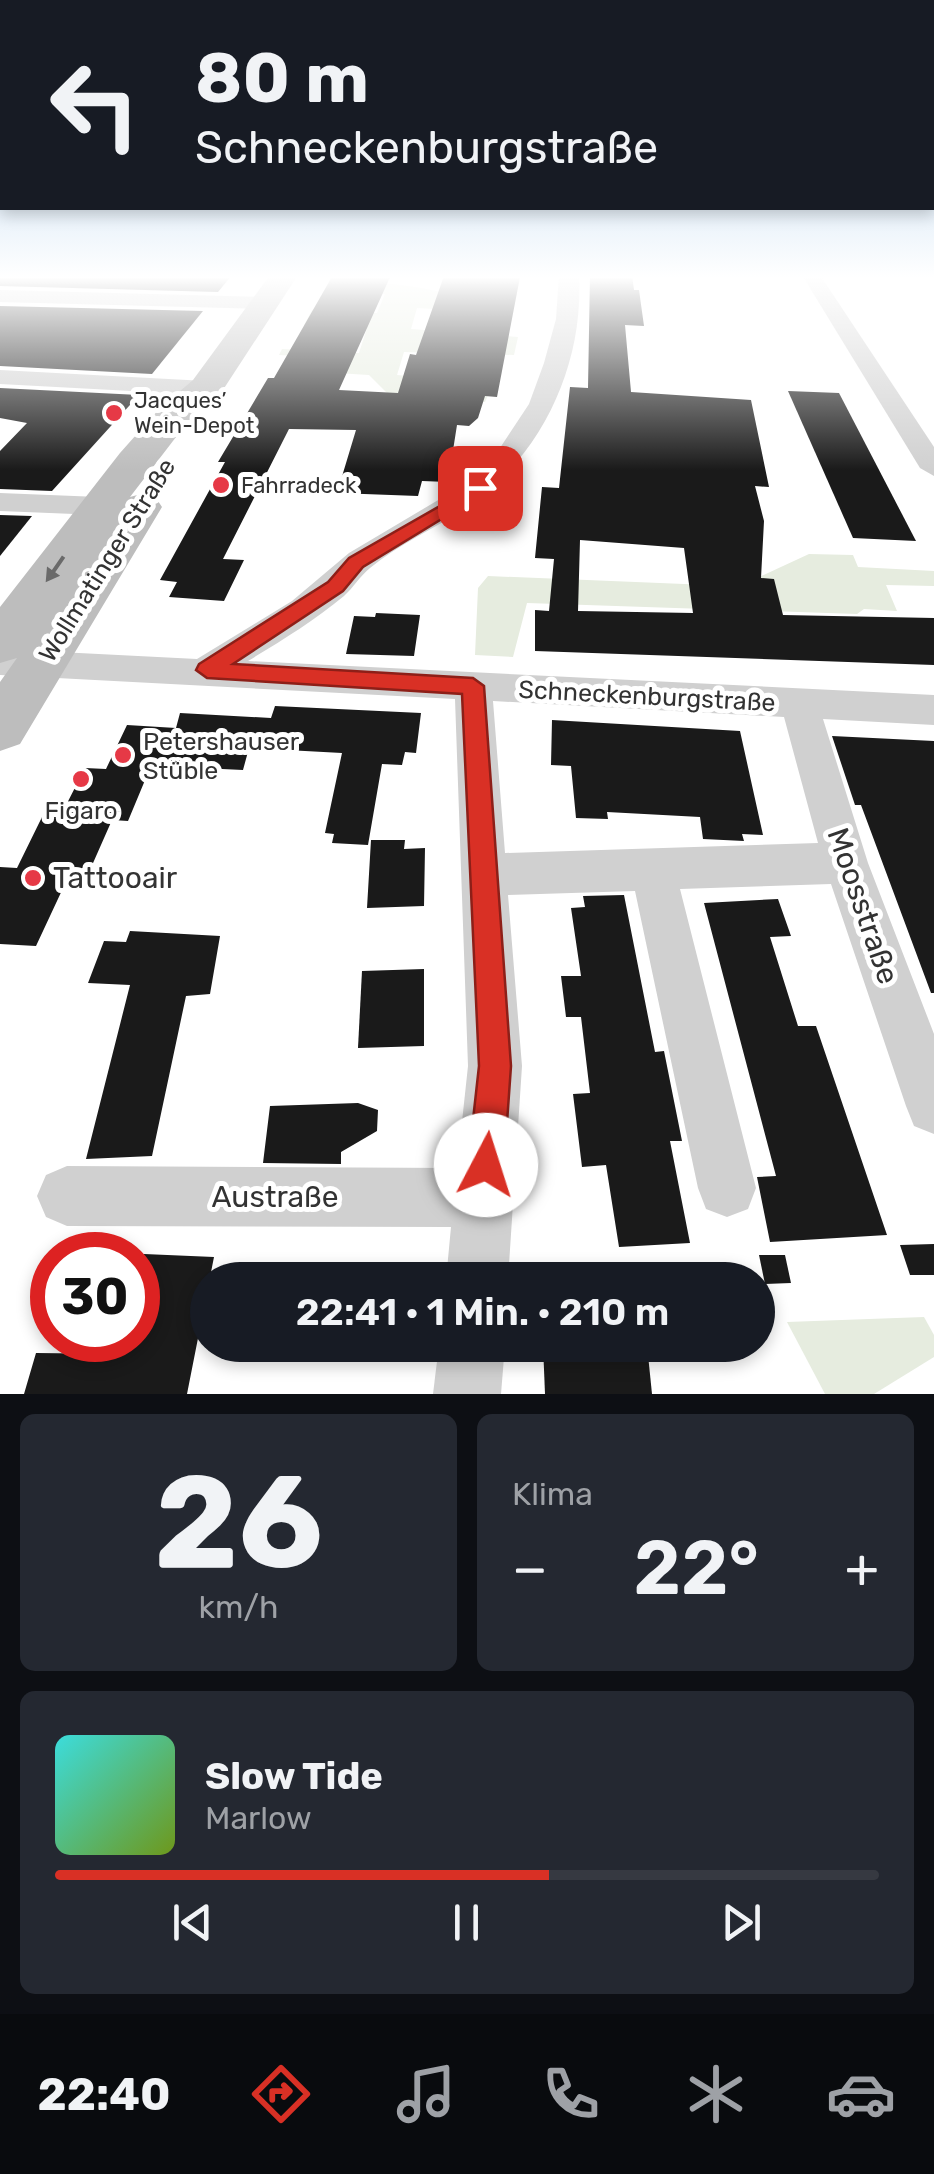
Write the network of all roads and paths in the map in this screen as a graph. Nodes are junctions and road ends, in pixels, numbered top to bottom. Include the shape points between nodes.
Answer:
1 (239, 340) edge
2 (562, 340) edge
3 (853, 340) edge
4 (0, 377) edge
5 (206, 388) junction
6 (934, 468) edge
7 (0, 502) edge
8 (99, 506) junction
9 (14, 657) edge
10 (207, 670) junction
11 (473, 686) junction
12 (799, 704) junction
13 (934, 710) edge
14 (0, 728) edge
15 (846, 864) junction
16 (653, 870) junction
17 (484, 875) junction
18 (934, 1106) edge
19 (727, 1188) dead end
20 (67, 1196) dead end
21 (483, 1198) junction
22 (478, 1262) edge
23 (470, 1362) edge
24 (467, 1394) edge

1 - 5 main road, Wollmatinger Straße
2 - 10 street via 531,432 506,464 480,488 356,562 336,586
3 - 6 street
4 - 5 street
5 - 8 main road, Wollmatinger Straße via 173,416
5 - 9 main road, Wollmatinger Straße via 202,408 162,476
7 - 8 street
8 -> 9 main road, Wollmatinger Straße
9 - 10 street, Schneckenburgstraße
9 - 14 main road, Wollmatinger Straße
10 - 11 street, Schneckenburgstraße
11 - 12 street, Schneckenburgstraße
11 - 17 street
12 - 13 street, Schneckenburgstraße
12 - 15 street, Moosstraße
15 - 16 street
15 - 18 street, Moosstraße
16 - 17 street
16 - 19 street
17 - 21 street via 495,1066
20 - 21 street, Austraße
21 - 22 street
23 - 24 street

